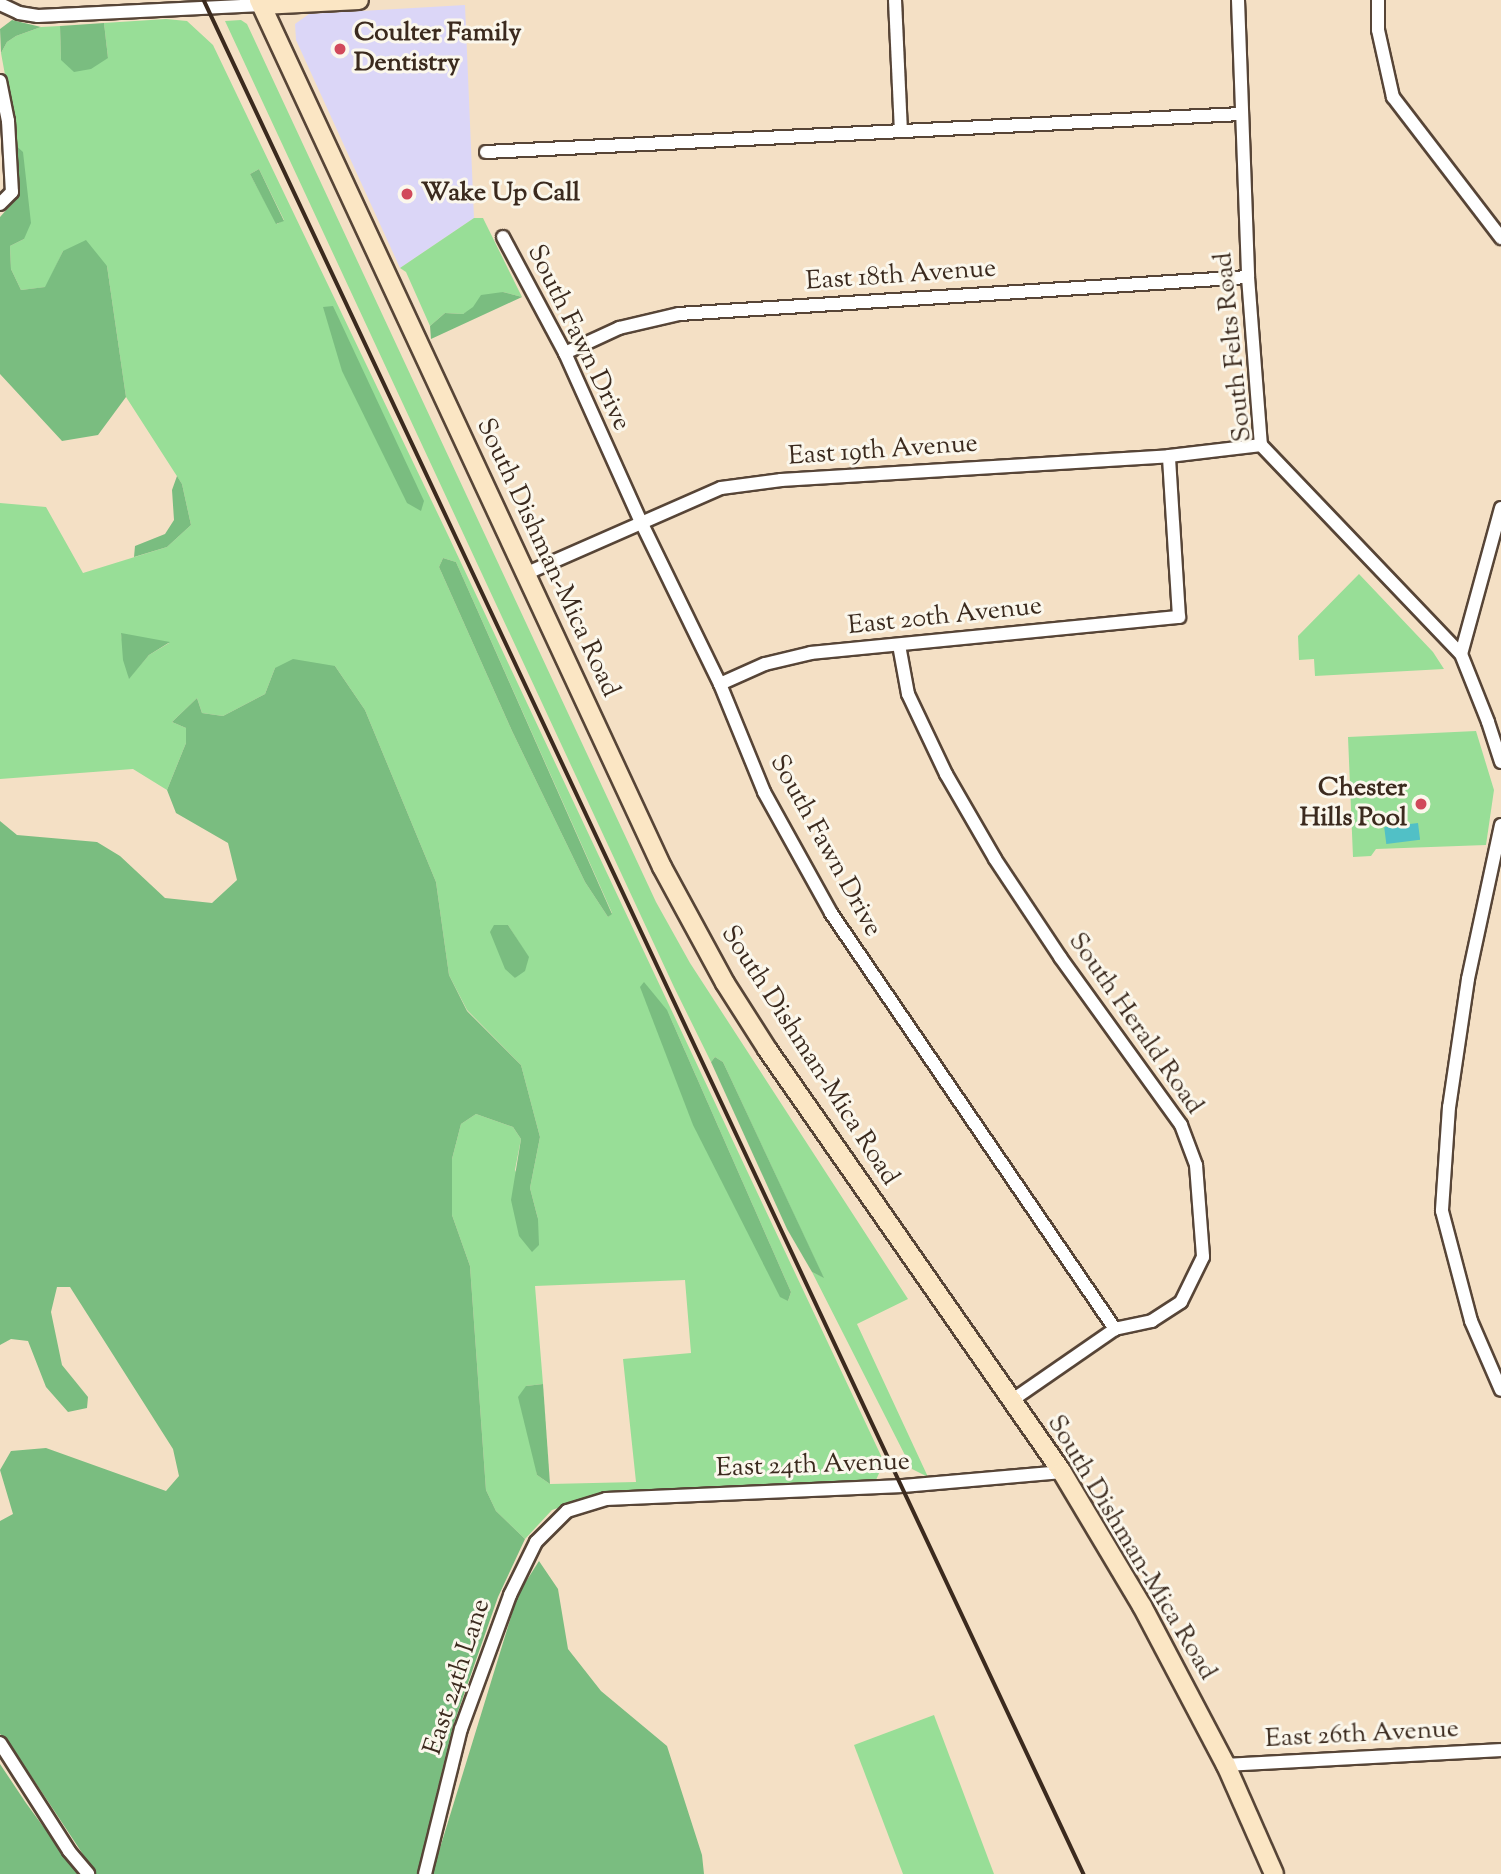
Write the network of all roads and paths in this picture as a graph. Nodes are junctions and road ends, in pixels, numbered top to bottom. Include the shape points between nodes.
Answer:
1 (359, 0) edge
2 (895, 0) edge
3 (1238, 0) edge
4 (1378, 0) edge
5 (261, 3) edge
6 (1, 7) edge
7 (0, 81) edge
8 (1242, 114) junction
9 (901, 131) junction
10 (486, 152) dead end
11 (0, 204) edge
12 (503, 237) dead end
13 (1501, 238) edge
14 (1248, 276) junction
15 (565, 353) junction
16 (1261, 445) junction
17 (1168, 456) junction
18 (1501, 508) edge
19 (641, 523) junction
20 (524, 574) junction
21 (900, 645) junction
22 (1461, 654) junction
23 (720, 684) junction
24 (1501, 762) edge
25 (1501, 825) edge
26 (1115, 1329) junction
27 (1501, 1390) edge
28 (1011, 1401) junction
29 (1062, 1472) junction
30 (567, 1511) joint
31 (0, 1743) edge
32 (1501, 1750) edge
33 (1226, 1765) junction
34 (88, 1874) edge
35 (425, 1874) edge
36 (1274, 1874) edge

1 - 5 main road
2 - 9 street
3 - 8 street, South Felts Road
4 - 13 street via 1378,30 1393,97
5 - 6 street via 38,16
5 - 20 main road, South Dishman-Mica Road
7 - 11 street via 8,121 12,192
8 - 9 street
8 - 14 street, South Felts Road
9 - 10 street
12 - 15 street, South Fawn Drive
14 - 15 street, East 18th Avenue via 679,313 619,328
14 - 16 street, South Felts Road
15 - 19 street, South Fawn Drive
16 - 17 street, East 19th Avenue
16 - 22 street, South Felts Road
17 - 19 street, East 19th Avenue via 781,480 721,488
17 - 21 street, East 20th Avenue via 1179,617
18 - 22 street
19 - 20 street, East 19th Avenue
19 - 23 street, South Fawn Drive
20 - 28 main road, South Dishman-Mica Road via 662,867 725,983
21 - 23 street, East 20th Avenue via 811,653 765,664
21 - 26 street, South Herald Road via 908,694 946,774 1060,957 1181,1125 1196,1165 1203,1257 1187,1290 1181,1302 1152,1321
22 - 24 street
23 - 26 street, South Fawn Drive via 764,792 831,913
25 - 27 street via 1468,979 1449,1107 1443,1210 1471,1321
26 - 28 street, South Herald Road
28 - 29 main road, South Dishman-Mica Road
29 - 30 street, East 24th Avenue via 903,1486 606,1499
29 - 33 main road, South Dishman-Mica Road via 1142,1606
30 - 35 street, East 24th Lane via 536,1542 510,1595 461,1729
31 - 34 street
32 - 33 street, East 26th Avenue
33 - 36 main road, South Dishman-Mica Road

